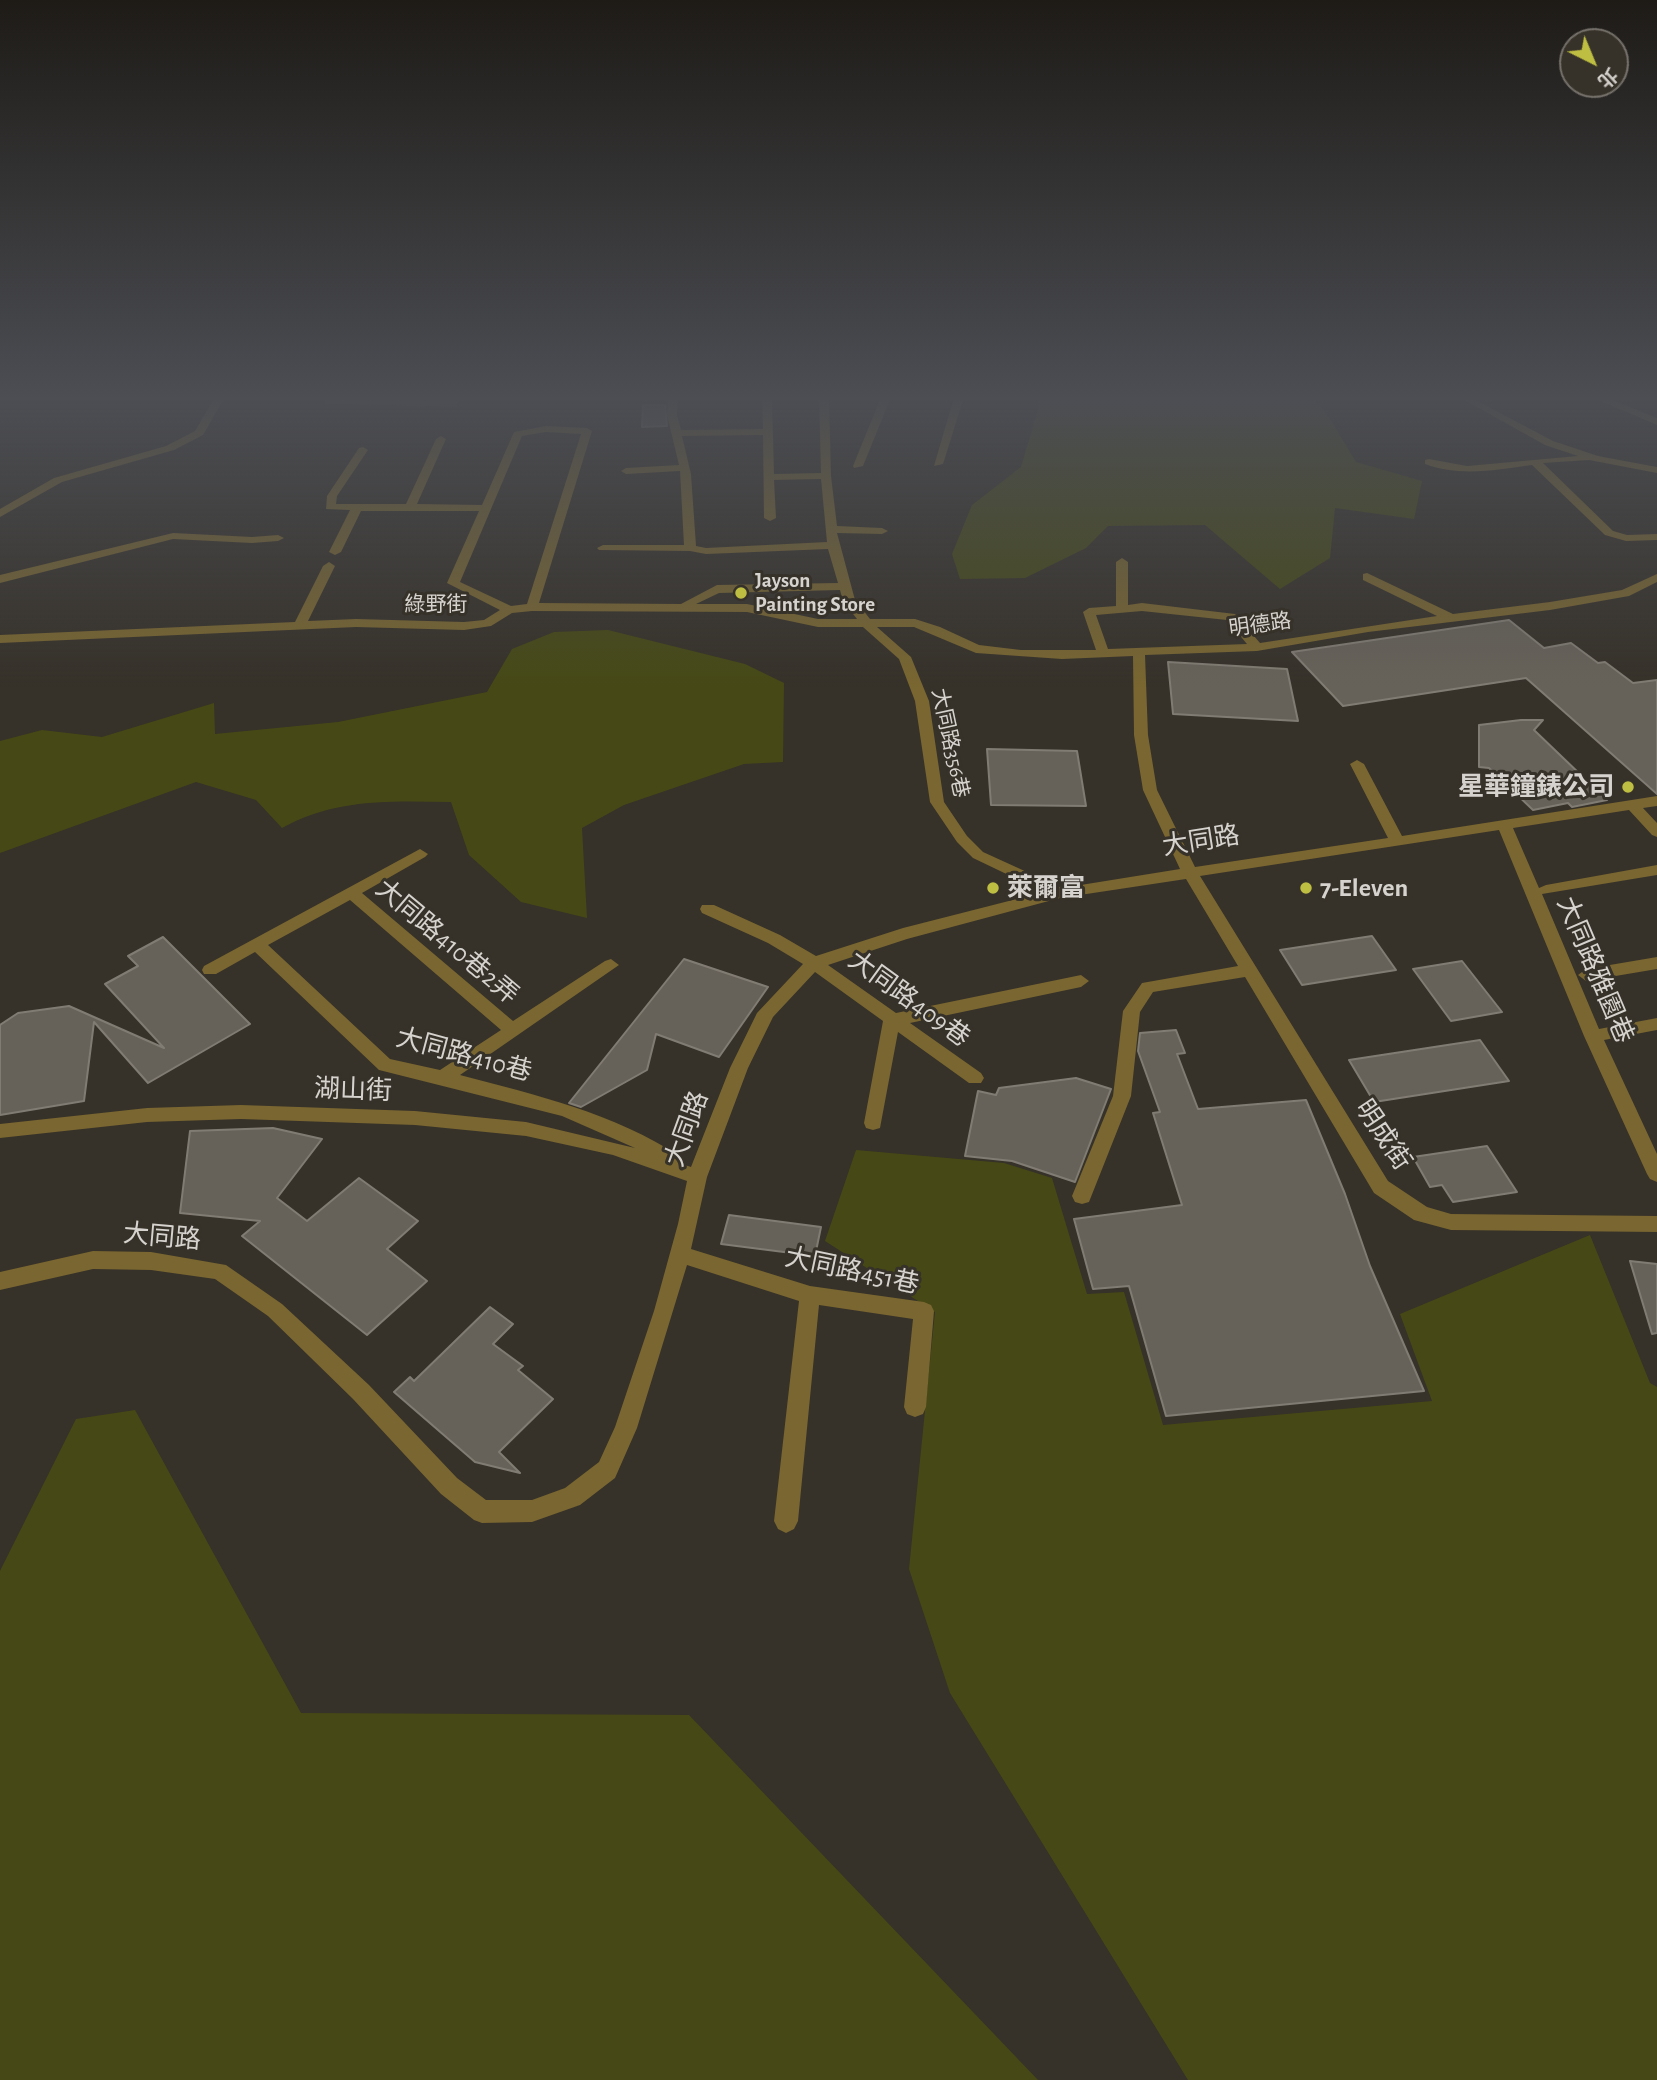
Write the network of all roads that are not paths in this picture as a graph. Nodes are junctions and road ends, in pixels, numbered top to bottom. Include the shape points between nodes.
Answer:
1 (34, 494) edge
2 (333, 494) edge
3 (416, 494) edge
4 (492, 494) edge
5 (567, 494) edge
6 (687, 494) edge
7 (769, 494) edge
8 (828, 494) edge
9 (1569, 494) edge
10 (356, 507) junction
11 (410, 507) junction
12 (486, 508) junction
13 (0, 514) edge
14 (770, 518) dead end
15 (831, 529) junction
16 (882, 531) dead end
17 (1657, 537) edge
18 (278, 538) dead end
19 (833, 545) junction
20 (603, 548) dead end
21 (690, 548) junction
22 (335, 552) dead end
23 (1122, 562) dead end
24 (329, 566) dead end
25 (1367, 577) dead end
26 (1657, 578) edge
27 (0, 579) edge
28 (845, 586) junction
29 (684, 606) junction
30 (532, 607) junction
31 (1122, 609) junction
32 (509, 610) junction
33 (1449, 617) junction
34 (300, 625) junction
35 (868, 625) junction
36 (0, 639) edge
37 (1257, 647) junction
38 (1103, 652) junction
39 (1139, 652) junction
40 (1357, 764) dead end
41 (1657, 801) edge
42 (1632, 804) junction
43 (1504, 822) junction
44 (1657, 832) edge
45 (1396, 839) junction
46 (420, 854) dead end
47 (1657, 870) edge
48 (1189, 871) junction
49 (1546, 890) dead end
50 (351, 892) junction
51 (1060, 893) junction
52 (708, 909) dead end
53 (257, 944) junction
54 (814, 963) junction
55 (1657, 963) edge
56 (611, 965) dead end
57 (210, 970) dead end
58 (1249, 970) junction
59 (1586, 975) dead end
60 (1081, 981) dead end
61 (892, 1020) junction
62 (1657, 1024) edge
63 (512, 1030) junction
64 (1592, 1036) junction
65 (443, 1077) junction
66 (975, 1078) dead end
67 (873, 1123) dead end
68 (0, 1131) edge
69 (1657, 1174) edge
70 (697, 1177) junction
71 (1082, 1196) dead end
72 (1657, 1224) edge
73 (680, 1254) junction
74 (0, 1281) edge
75 (810, 1295) junction
76 (915, 1408) dead end
77 (786, 1521) dead end

1 - 13 street
2 - 10 street via 330,507
3 - 11 street
4 - 12 street
5 - 30 street
6 - 21 street
7 - 14 street
8 - 15 street, 大同路356巷
9 - 17 street via 1609,533 1626,538
10 - 11 street
10 - 22 street
11 - 12 street
12 - 32 street via 453,583
15 - 16 street
15 - 19 street, 大同路356巷
18 - 27 street via 173,536
19 - 21 street
19 - 28 street, 大同路356巷
20 - 21 street
23 - 31 street
24 - 34 street
25 - 33 street
26 - 33 street, 明德路 via 1625,593
28 - 29 street via 717,589
28 - 35 street, 大同路356巷 via 849,601
29 - 30 street, 綠野街
29 - 35 street, 綠野街 via 747,608 818,623
30 - 32 street, 綠野街
31 - 37 street via 1231,617
31 - 38 street via 1089,612
32 - 34 street, 綠野街 via 487,623 464,625
33 - 37 street, 明德路
34 - 36 street, 綠野街
35 - 38 street, 明德路 via 915,623 976,649 1021,654
35 - 51 street, 大同路356巷 via 905,657 922,701 937,802 962,839 978,855
37 - 39 street, 明德路
38 - 39 street, 明德路
39 - 48 street, 明成街 via 1140,735 1150,790
40 - 45 street
41 - 42 street, 大同路
42 - 43 street, 大同路
42 - 44 street
43 - 45 street, 大同路
43 - 64 street, 大同路雅園巷
45 - 48 street, 大同路
46 - 50 street
47 - 49 street
48 - 51 street, 大同路
48 - 58 street, 明成街
50 - 53 street
50 - 63 street, 大同路410巷2弄
51 - 54 street, 大同路 via 903,934
52 - 54 street, 大同路409巷
53 - 57 street
53 - 65 street, 大同路410巷 via 385,1065
54 - 61 street, 大同路409巷
54 - 70 street, 大同路 via 766,1013 739,1068
55 - 59 street
56 - 63 street
58 - 71 street via 1148,987 1132,1011 1122,1096
58 - 72 street, 明成街 via 1381,1186 1421,1214 1451,1222
60 - 61 street
61 - 66 street, 大同路409巷
61 - 67 street
62 - 64 street
63 - 65 street
64 - 69 street, 大同路雅園巷
65 - 70 street, 大同路410巷 via 566,1110 650,1146
68 - 70 street, 湖山街 via 147,1115 228,1112 415,1118 526,1129 614,1148
70 - 73 street, 大同路
73 - 74 street, 大同路 via 626,1428 607,1471 572,1497 532,1511 482,1512 449,1486 361,1392 275,1310 219,1271 151,1261 93,1260
73 - 75 street, 大同路451巷
75 - 76 street, 大同路451巷 via 924,1311
75 - 77 street

